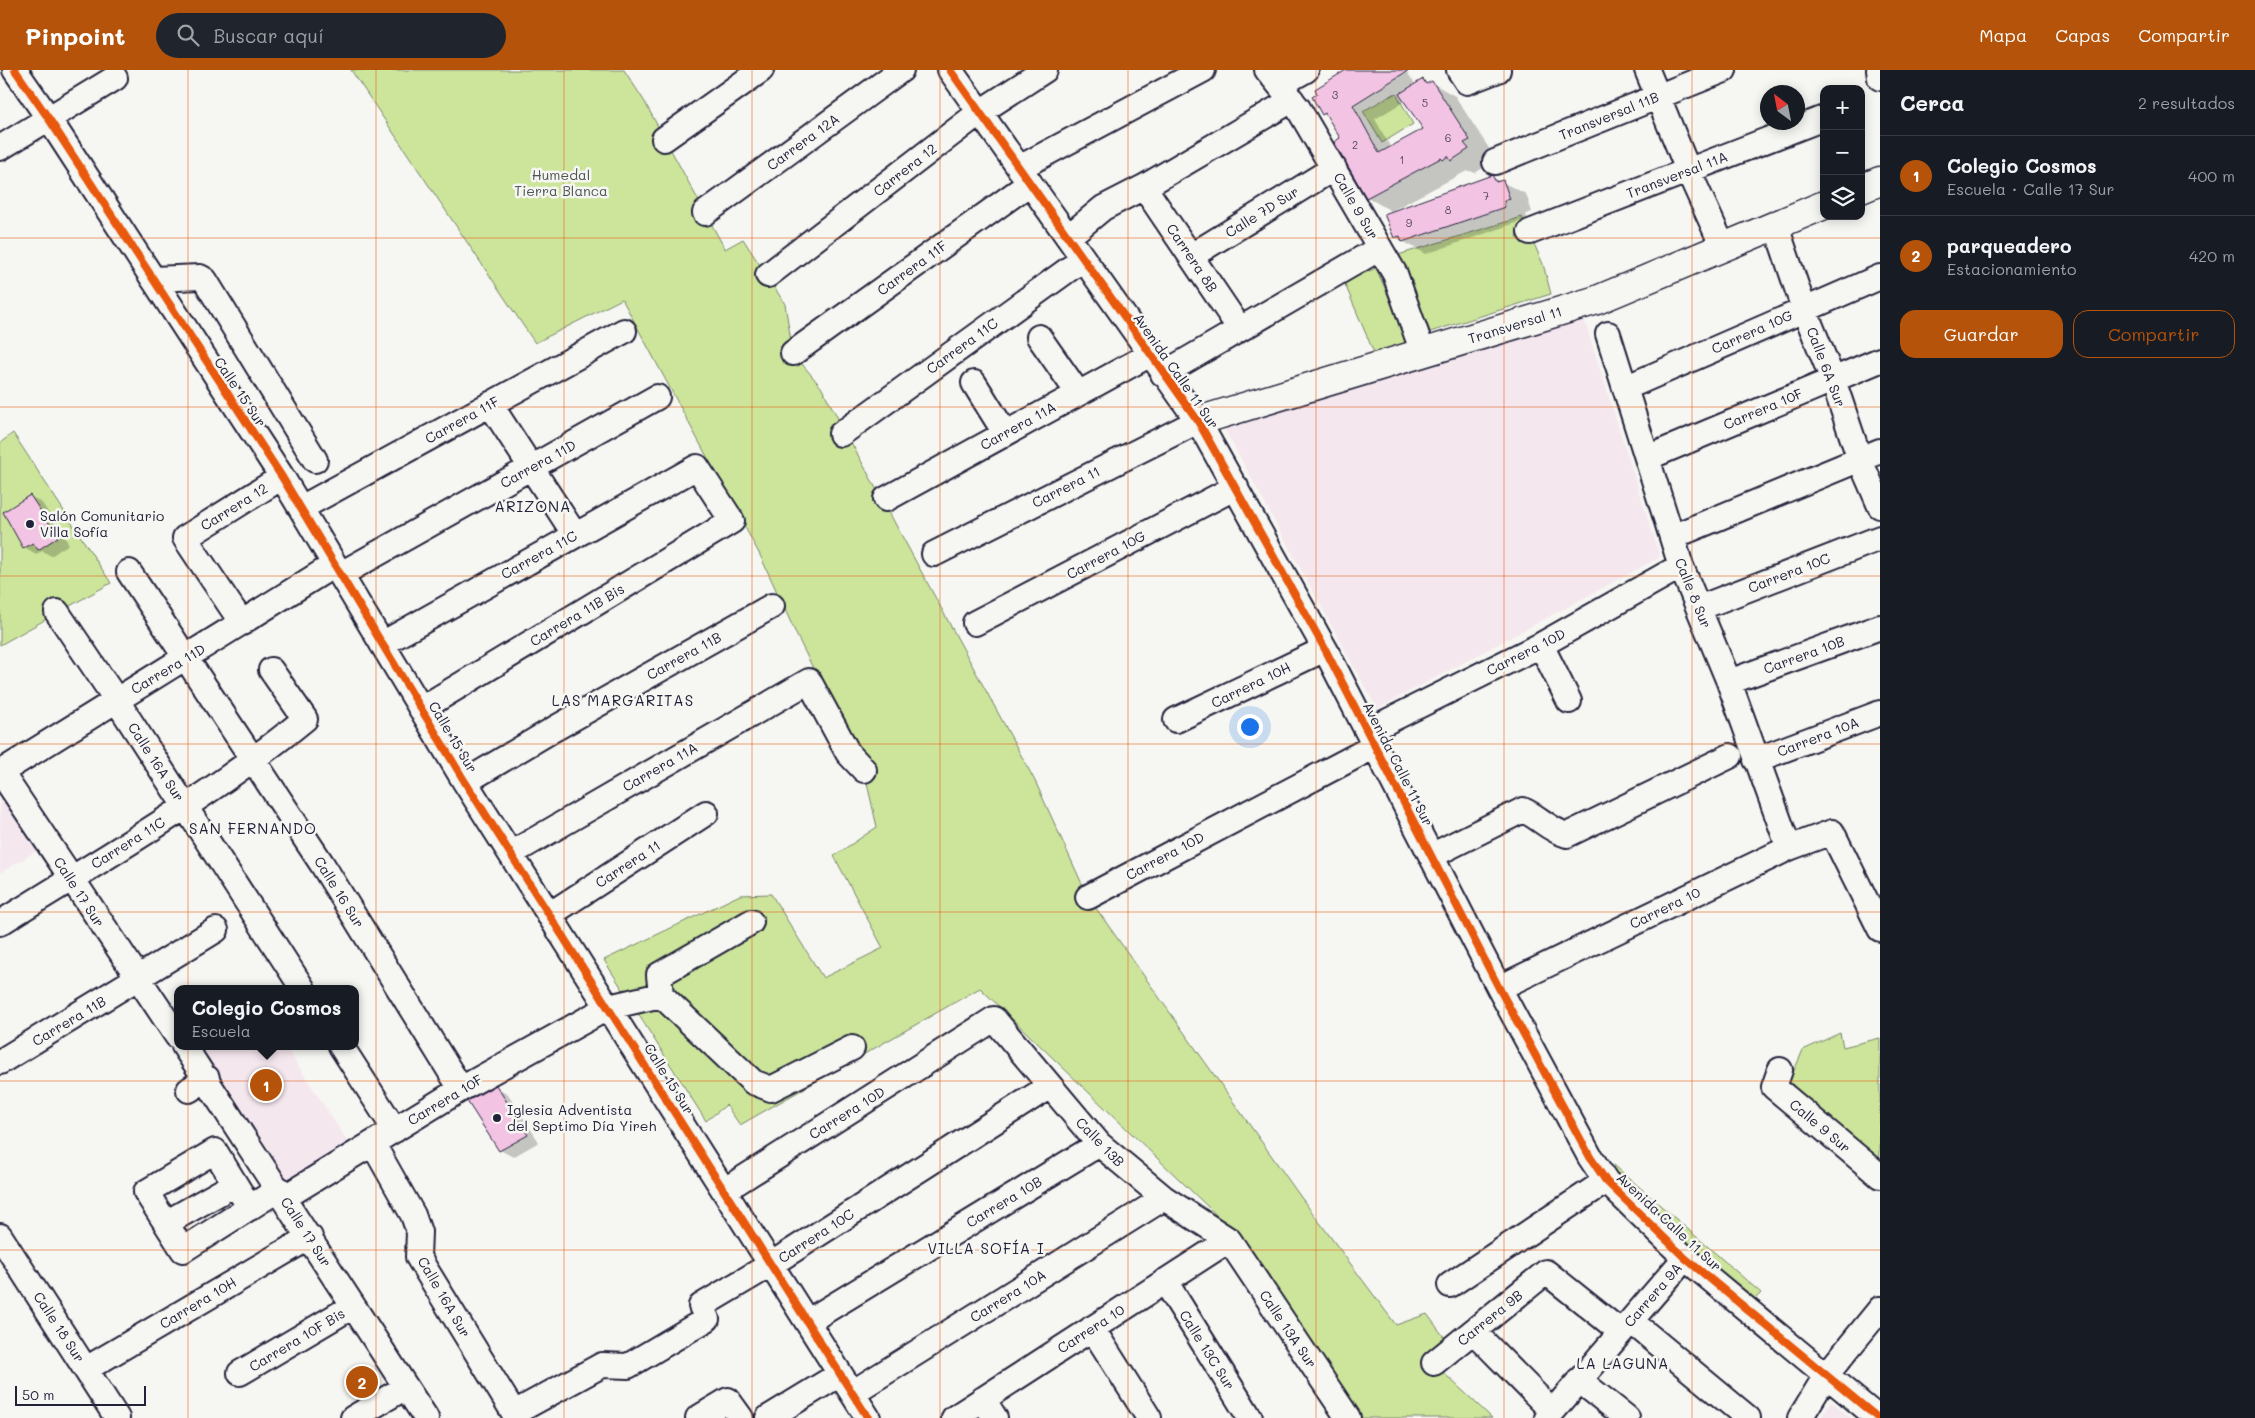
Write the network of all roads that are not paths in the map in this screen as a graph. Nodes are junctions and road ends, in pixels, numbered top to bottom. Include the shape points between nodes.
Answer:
1 (15, 70) edge
2 (762, 70) edge
3 (901, 70) edge
4 (950, 70) edge
5 (1045, 70) edge
6 (1203, 70) edge
7 (1306, 70) edge
8 (1498, 70) edge
9 (1648, 70) edge
10 (1724, 70) edge
11 (1879, 70) edge
12 (1463, 76) edge
13 (115, 78) dead end
14 (1880, 78) edge
15 (1280, 85) edge
16 (1657, 97) junction
17 (980, 112) junction
18 (49, 119) junction
19 (1820, 120) edge
20 (664, 139) dead end
21 (0, 148) edge
22 (1494, 162) dead end
23 (1334, 168) junction
24 (1688, 170) junction
25 (1025, 175) junction
26 (1880, 181) edge
27 (1144, 187) junction
28 (1865, 187) edge
29 (1820, 207) edge
30 (705, 213) dead end
31 (1776, 226) junction
32 (1530, 232) dead end
33 (1068, 237) junction
34 (1723, 247) junction
35 (1380, 248) junction
36 (1191, 256) junction
37 (1083, 259) junction
38 (768, 275) dead end
39 (1880, 277) edge
40 (153, 279) junction
41 (1804, 309) junction
42 (1240, 329) junction
43 (624, 331) dead end
44 (1608, 334) dead end
45 (1039, 337) dead end
46 (793, 353) dead end
47 (1423, 353) junction
48 (1149, 355) junction
49 (1880, 360) edge
50 (1163, 374) junction
51 (1832, 380) junction
52 (974, 383) dead end
53 (1625, 388) junction
54 (1078, 393) junction
55 (657, 397) dead end
56 (490, 404) junction
57 (1198, 421) junction
58 (1005, 433) junction
59 (841, 434) dead end
60 (1870, 455) edge
61 (1647, 458) junction
62 (315, 460) dead end
63 (697, 467) joint
64 (531, 468) junction
65 (282, 477) junction
66 (1236, 487) junction
67 (886, 499) dead end
68 (1880, 506) edge
69 (300, 508) junction
70 (575, 536) junction
71 (1672, 537) junction
72 (1880, 538) edge
73 (934, 554) dead end
74 (1682, 566) junction
75 (338, 570) junction
76 (130, 572) dead end
77 (772, 606) dead end
78 (1699, 608) junction
79 (57, 612) dead end
80 (242, 623) junction
81 (975, 623) dead end
82 (1880, 627) edge
83 (382, 644) junction
84 (1541, 645) junction
85 (1325, 648) junction
86 (187, 658) junction
87 (271, 670) dead end
88 (1729, 682) junction
89 (117, 700) junction
90 (1569, 701) dead end
91 (421, 709) junction
92 (1880, 713) edge
93 (1176, 720) dead end
94 (1371, 739) junction
95 (1730, 756) dead end
96 (255, 760) junction
97 (1756, 760) junction
98 (864, 770) dead end
99 (1, 772) edge
100 (465, 782) junction
101 (185, 807) junction
102 (706, 813) dead end
103 (1789, 848) junction
104 (512, 853) junction
105 (1431, 856) junction
106 (71, 879) junction
107 (1088, 897) dead end
108 (1875, 903) edge
109 (549, 915) junction
110 (751, 922) dead end
111 (0, 923) edge
112 (1880, 929) edge
113 (216, 930) dead end
114 (137, 979) junction
115 (300, 985) edge
116 (1499, 988) junction
117 (661, 994) junction
118 (609, 1007) junction
119 (994, 1019) joint
120 (174, 1032) edge
121 (852, 1048) dead end
122 (185, 1050) edge
123 (344, 1050) edge
124 (0, 1062) edge
125 (1780, 1070) dead end
126 (1050, 1086) junction
127 (461, 1089) junction
128 (395, 1130) junction
129 (372, 1144) junction
130 (1099, 1144) junction
131 (1880, 1176) edge
132 (1606, 1181) junction
133 (235, 1184) junction
134 (725, 1190) junction
135 (282, 1194) junction
136 (1164, 1198) junction
137 (250, 1208) junction
138 (166, 1224) junction
139 (0, 1236) edge
140 (310, 1236) junction
141 (1229, 1240) junction
142 (1685, 1258) junction
143 (770, 1265) junction
144 (1546, 1272) joint
145 (1165, 1281) junction
146 (1450, 1285) dead end
147 (353, 1306) junction
148 (1880, 1309) edge
149 (807, 1322) junction
150 (1626, 1326) junction
151 (1092, 1328) junction
152 (1474, 1332) junction
153 (1434, 1364) dead end
154 (86, 1369) junction
155 (240, 1374) dead end
156 (1827, 1374) junction
157 (1579, 1380) junction
158 (846, 1384) junction
159 (406, 1387) junction
160 (734, 1409) edge
161 (989, 1409) edge
162 (1549, 1414) edge
163 (516, 1416) edge
164 (117, 1418) edge
165 (353, 1418) edge
166 (426, 1418) edge
167 (698, 1418) edge
168 (768, 1418) edge
169 (868, 1418) edge
170 (954, 1418) edge
171 (1149, 1418) edge
172 (1250, 1418) edge
173 (1348, 1418) edge
174 (1627, 1418) edge
175 (1748, 1418) edge
176 (1800, 1418) edge
177 (1878, 1418) edge

1 - 18 street, Calle 15 Sur
2 - 20 street
3 - 30 street, Carrera 12A
4 - 17 street, Avenida Calle 11 Sur
5 - 17 street, Carrera 12
6 - 25 street, Carrera 11F
7 - 15 street
8 - 12 street
9 - 16 street
10 - 16 street, Transversal 11B
11 - 14 street
13 - 18 street via 83,89
15 - 23 street, Calle 9 Sur
15 - 27 street
16 - 22 street, Transversal 11B
16 - 24 street
17 - 25 street, Avenida Calle 11 Sur
17 - 38 street, Carrera 12
18 - 21 street
18 - 40 street, Calle 15 Sur
19 - 24 street, Transversal 11A
23 - 35 street, Calle 9 Sur via 1368,214
23 - 36 street, Calle 7D Sur
24 - 32 street, Transversal 11A
24 - 34 street
25 - 33 street, Avenida Calle 11 Sur
25 - 46 street, Carrera 11F
26 - 28 main road
27 - 33 street via 1103,208
27 - 36 street, Carrera 8B
29 - 31 main road, Transversal 11
31 - 34 main road, Transversal 11
31 - 41 street, Calle 6A Sur
33 - 37 street, Avenida Calle 11 Sur
34 - 47 main road, Transversal 11 via 1597,300
35 - 42 street
35 - 47 street, Calle 9 Sur via 1395,274
36 - 42 street, Carrera 8B
37 - 48 street, Avenida Calle 11 Sur
37 - 59 street, Carrera 11C
39 - 41 street, Carrera 10G
40 - 62 street via 200,277 205,280
40 - 65 street, Calle 15 Sur
41 - 51 street, Calle 6A Sur
41 - 53 street, Carrera 10G
42 - 50 street
43 - 56 street, Carrera 11F
44 - 53 street, Calle 8 Sur
45 - 54 street
47 - 57 main road, Transversal 11
48 - 50 street, Avenida Calle 11 Sur
48 - 54 street, Carrera 11A
49 - 51 street, Carrera 10F
50 - 57 street, Avenida Calle 11 Sur
51 - 60 street, Calle 6A Sur
51 - 61 street, Carrera 10F
52 - 58 street
53 - 61 street, Calle 8 Sur
54 - 58 street, Carrera 11A
55 - 64 street, Carrera 11D
56 - 64 street
56 - 69 street, Carrera 11F
57 - 66 street, Avenida Calle 11 Sur
57 - 73 street, Carrera 11
58 - 67 street, Carrera 11A
60 - 68 street, Calle 6A Sur
60 - 71 street
61 - 71 street, Calle 8 Sur
63 - 70 street, Carrera 11C
63 - 91 street, Carrera 11B Bis via 732,522
64 - 70 street
64 - 75 street, Carrera 11D
65 - 69 street, Calle 15 Sur
65 - 80 street, Carrera 12 via 186,538
66 - 81 street, Carrera 10G
66 - 85 street, Avenida Calle 11 Sur
69 - 75 street, Calle 15 Sur
70 - 83 street, Carrera 11C
71 - 74 street, Calle 8 Sur
72 - 78 street, Carrera 10C
74 - 78 street, Calle 8 Sur
74 - 84 street, Carrera 10D
75 - 80 street, Carrera 11D
75 - 83 street, Calle 15 Sur
76 - 86 street, Calle 16 Sur
77 - 100 street, Carrera 11B
78 - 88 street, Calle 8 Sur
79 - 89 street, Calle 16A Sur
80 - 86 street, Carrera 11D
82 - 88 street, Carrera 10B
83 - 91 street, Calle 15 Sur
84 - 90 street
84 - 94 street, Carrera 10D
85 - 93 street, Carrera 10H
85 - 94 street, Avenida Calle 11 Sur
86 - 89 street, Carrera 11D
86 - 96 street, Calle 16 Sur via 228,725
87 - 96 street, Carrera 11C via 305,719
88 - 97 street, Calle 8 Sur
89 - 99 street, Carrera 11D
89 - 101 street, Calle 16A Sur
91 - 100 street, Calle 15 Sur
92 - 97 street, Carrera 10A
94 - 105 street, Avenida Calle 11 Sur
94 - 107 street, Carrera 10D
95 - 105 street via 1567,835 1552,831 1535,815 1522,810
96 - 101 street, Carrera 11C
96 - 127 street, Calle 16 Sur
97 - 103 street, Calle 8 Sur
98 - 104 street, Carrera 11A via 848,753 809,681
99 - 106 street, Calle 17 Sur
100 - 104 street, Calle 15 Sur
101 - 106 street, Carrera 11C
101 - 115 street, Calle 16A Sur
102 - 109 street, Carrera 11
103 - 108 street, Carrera 10 via 1832,832
103 - 116 street, Carrera 10
104 - 109 street, Calle 15 Sur
105 - 116 street, Avenida Calle 11 Sur
106 - 111 street, Carrera 11C
106 - 114 street, Calle 17 Sur
108 - 112 street
109 - 118 street, Calle 15 Sur
110 - 117 street via 659,975
113 - 114 street, Carrera 11B
114 - 120 street, Calle 17 Sur
114 - 124 street, Carrera 11B
116 - 132 street, Avenida Calle 11 Sur
117 - 118 street, Carrera 10F
117 - 121 street via 753,1082 771,1089
118 - 127 street, Carrera 10F
118 - 134 street, Calle 15 Sur
119 - 126 street, Calle 13B
119 - 134 street, Carrera 10D
122 - 135 street, Calle 17 Sur via 198,1084
123 - 128 street
125 - 131 street, Calle 9 Sur via 1774,1087
126 - 130 street, Calle 13B
126 - 143 street, Carrera 10C
127 - 128 street, Carrera 10F
128 - 129 street, Carrera 10F
129 - 135 street, Carrera 10F
129 - 163 street, Calle 16A Sur via 413,1215 419,1232 418,1257
130 - 136 street, Calle 13B
130 - 149 street, Carrera 10B
132 - 142 street, Avenida Calle 11 Sur
132 - 146 street
133 - 137 street
133 - 138 street
133 - 138 street via 215,1151 146,1192
134 - 143 street, Calle 15 Sur
135 - 137 street, Carrera 10F
135 - 140 street, Calle 17 Sur
136 - 141 street, Calle 13B
136 - 158 street, Carrera 10A
137 - 138 street, Carrera 10F via 183,1250
139 - 154 street, Calle 18 Sur
140 - 147 street, Calle 17 Sur
140 - 154 street, Carrera 10H
141 - 145 street, Carrera 10
141 - 173 street, Calle 13A Sur
142 - 150 street, Carrera 9A
142 - 156 street, Avenida Calle 11 Sur
143 - 149 street, Calle 15 Sur
143 - 163 street, Carrera 10C via 701,1306 707,1319 628,1366 602,1365
144 - 150 street, Carrera 9A
144 - 152 street, Carrera 9B
145 - 151 street, Carrera 10
145 - 172 street, Calle 13C Sur
147 - 155 street, Carrera 10F Bis
147 - 159 street, Calle 17 Sur
148 - 156 street
149 - 158 street, Calle 15 Sur
150 - 157 street, Carrera 9A
150 - 175 street
151 - 161 street, Carrera 10
151 - 171 street
152 - 153 street, Carrera 9B
152 - 162 street
154 - 164 street, Calle 18 Sur
156 - 176 street
156 - 177 street, Avenida Calle 11 Sur
157 - 162 street, Carrera 9A
157 - 174 street
158 - 168 street, Carrera 10A
158 - 169 street, Calle 15 Sur
159 - 165 street
159 - 166 street, Calle 17 Sur
160 - 167 street
161 - 170 street, Carrera 10

